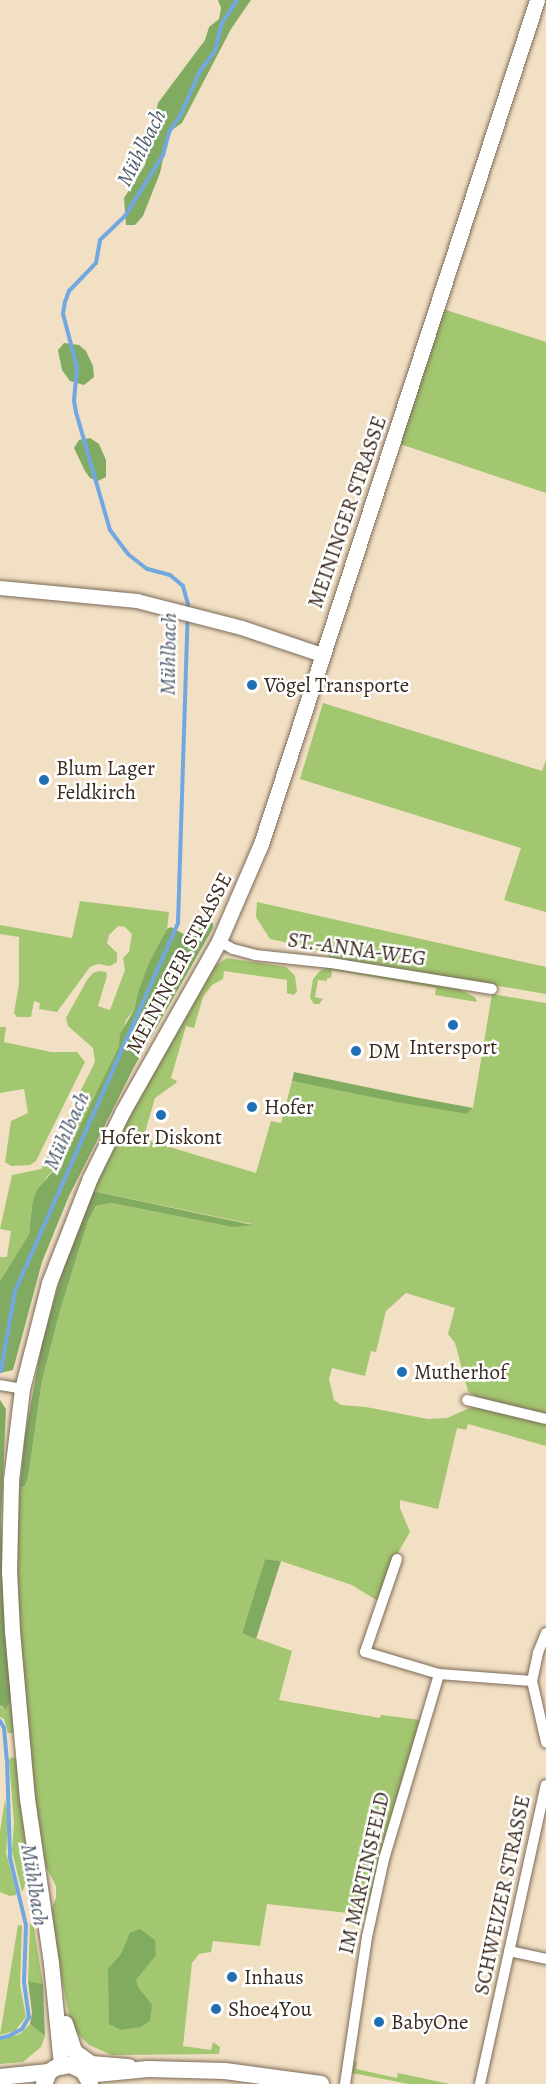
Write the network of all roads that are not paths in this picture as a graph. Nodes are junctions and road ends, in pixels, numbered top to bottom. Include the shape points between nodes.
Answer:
1 (537, 0) edge
2 (0, 588) edge
3 (322, 655) junction
4 (219, 941) junction
5 (492, 989) dead end
6 (0, 1385) edge
7 (22, 1389) junction
8 (468, 1400) dead end
9 (546, 1419) edge
10 (397, 1559) dead end
11 (546, 1634) edge
12 (439, 1674) junction
13 (532, 1681) junction
14 (546, 1742) edge
15 (546, 1785) edge
16 (509, 1951) junction
17 (546, 1959) edge
18 (51, 1963) junction
19 (74, 2050) junction
20 (148, 2069) junction
21 (184, 2070) junction
22 (51, 2073) edge
23 (85, 2076) edge
24 (0, 2077) edge
25 (118, 2084) edge
26 (321, 2084) edge
27 (345, 2084) edge
28 (480, 2084) edge

1 - 3 main road, MEININGER STRASSE
2 - 3 street via 111,597 258,632
3 - 4 main road, MEININGER STRASSE via 261,844
4 - 5 street, ST.-ANNA-WEG via 255,955 327,962
4 - 7 main road, MEININGER STRASSE via 123,1111 90,1178 50,1283
6 - 7 street
7 - 18 main road, MEININGER STRASSE via 11,1480 9,1571 27,1799
8 - 9 street
10 - 12 street via 365,1652
11 - 13 street
12 - 13 street
12 - 27 street, IM MARTINSFELD via 384,1859
13 - 14 street
15 - 16 street, SCHWEIZER STRASSE
16 - 17 street
16 - 28 street, SCHWEIZER STRASSE
18 - 19 main road, MEININGER STRASSE
18 - 22 main road, MEININGER STRASSE
19 - 20 main road via 91,2063
19 - 23 main road, MEININGER STRASSE
20 - 21 main road
20 - 23 main road
21 - 25 main road
21 - 26 main road via 247,2072
22 - 23 main road
22 - 24 main road

